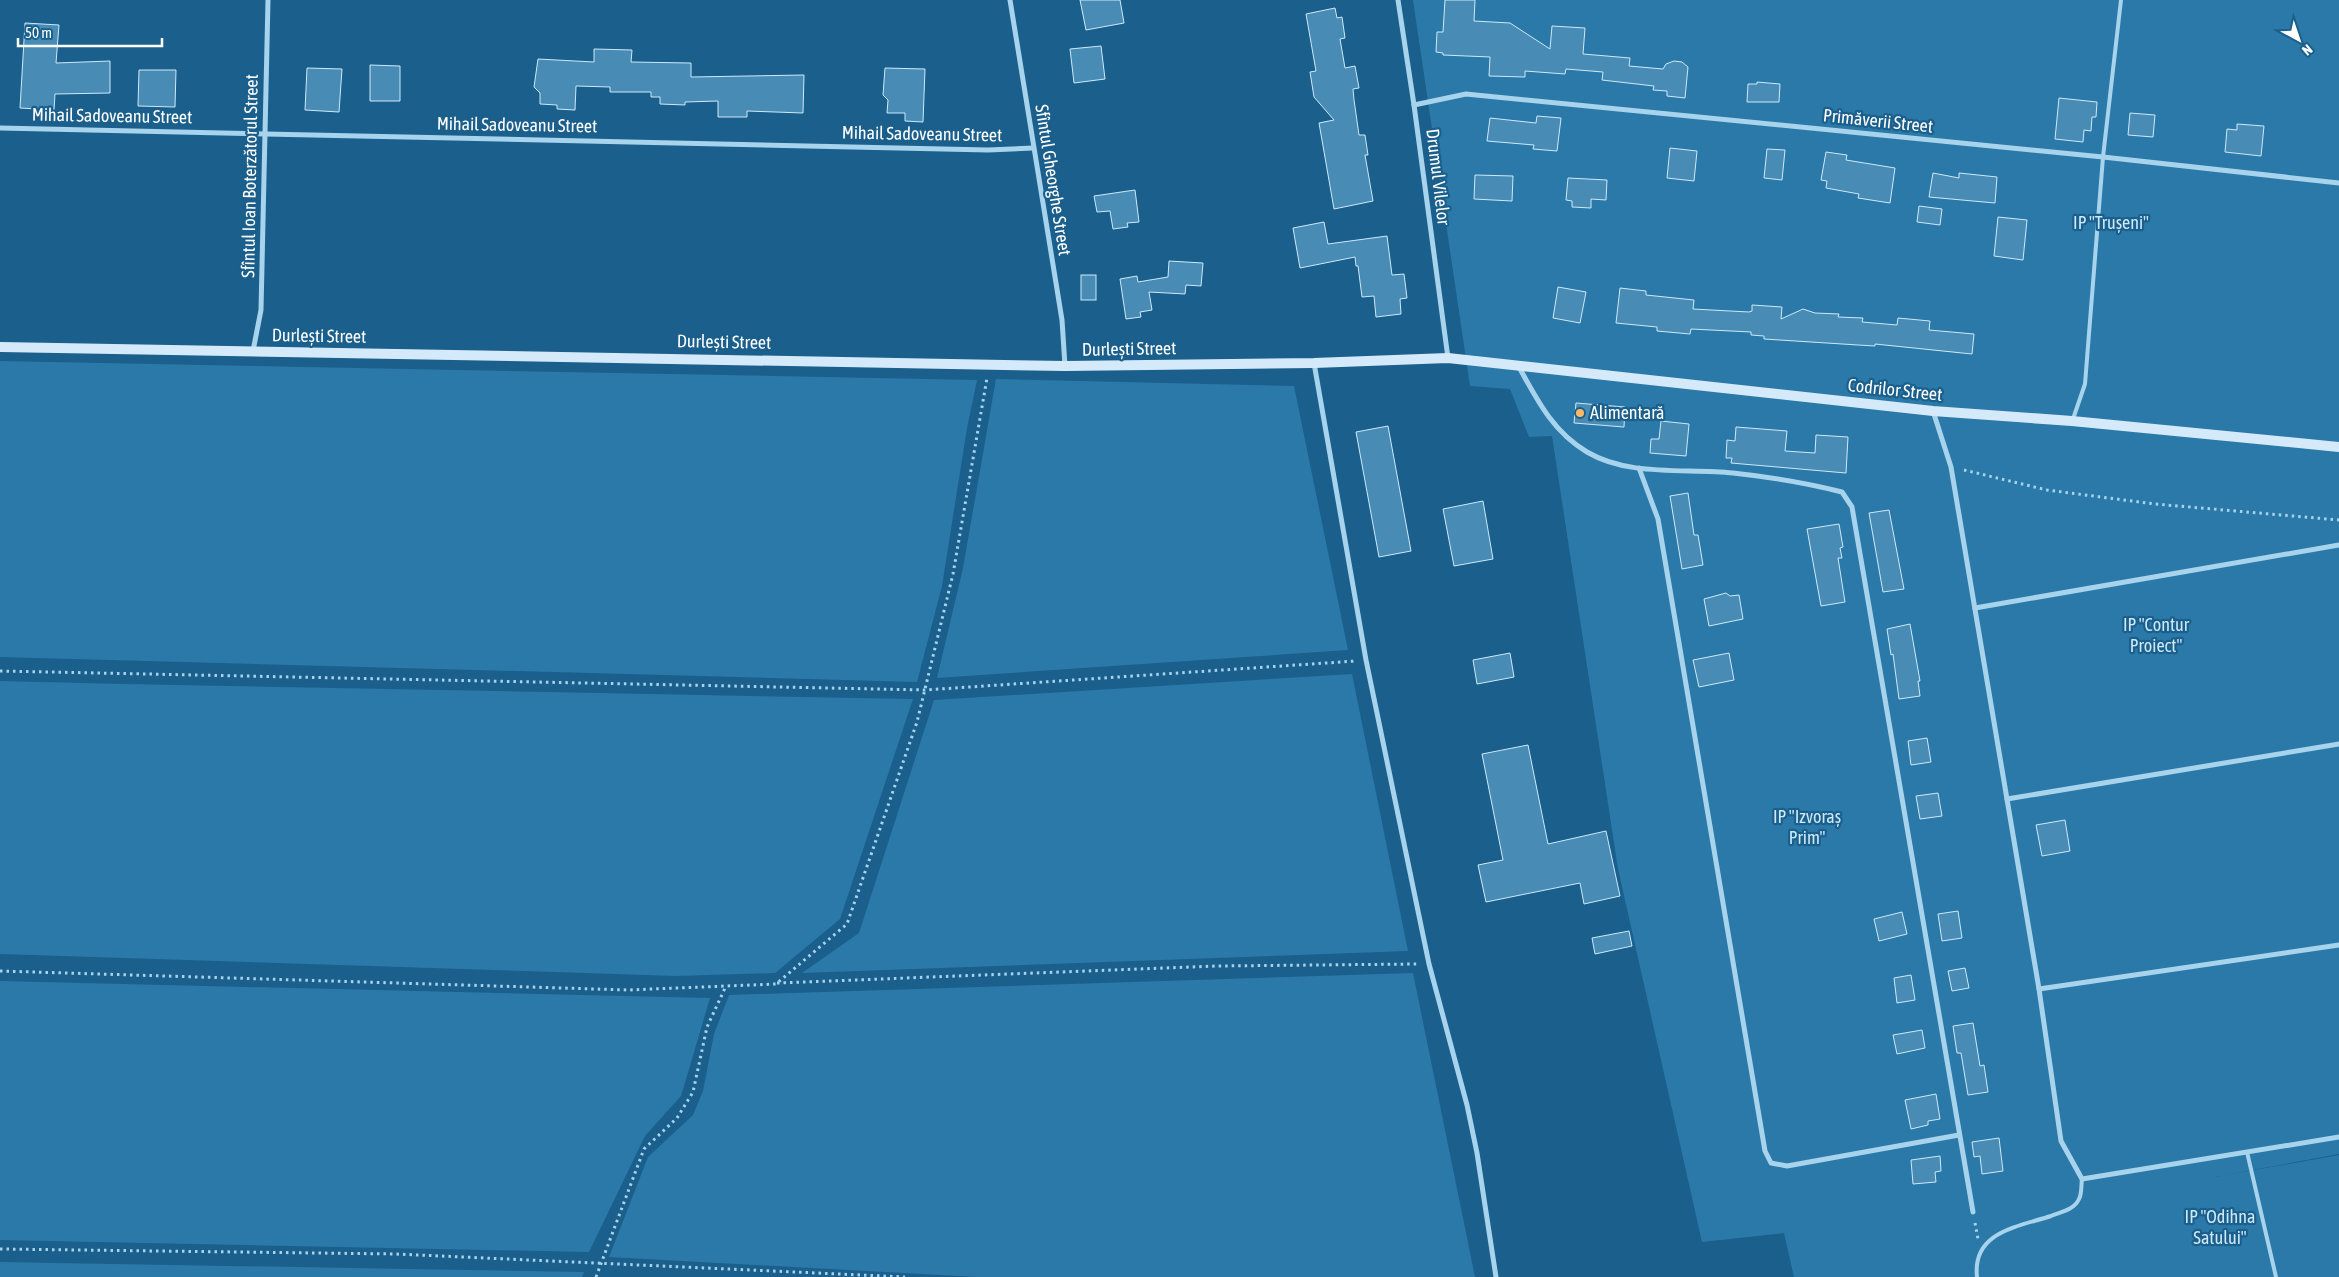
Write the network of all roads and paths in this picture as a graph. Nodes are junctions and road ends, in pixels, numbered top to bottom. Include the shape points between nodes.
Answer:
1 (268, 0) edge
2 (1010, 0) edge
3 (1398, 0) edge
4 (2121, 0) edge
5 (1414, 105) junction
6 (0, 128) edge
7 (264, 133) junction
8 (1033, 148) junction
9 (2103, 157) junction
10 (2339, 183) edge
11 (0, 347) edge
12 (253, 351) junction
13 (1448, 358) junction
14 (990, 363) junction
15 (1314, 363) junction
16 (1518, 365) junction
17 (1064, 366) junction
18 (1933, 411) junction
19 (2072, 421) junction
20 (2339, 447) edge
21 (1951, 467) junction
22 (1638, 468) junction
23 (2339, 520) edge
24 (2339, 545) edge
25 (1975, 608) junction
26 (1366, 660) junction
27 (0, 671) edge
28 (925, 690) junction
29 (2339, 744) edge
30 (2008, 799) junction
31 (2339, 945) edge
32 (1429, 964) junction
33 (0, 971) edge
34 (776, 984) junction
35 (726, 986) junction
36 (2039, 989) junction
37 (1960, 1135) junction
38 (2339, 1137) edge
39 (2247, 1152) junction
40 (2082, 1180) junction
41 (1973, 1212) joint
42 (1980, 1249) junction
43 (0, 1250) edge
44 (600, 1263) junction
45 (596, 1277) edge
46 (905, 1277) edge
47 (1496, 1277) edge
48 (1977, 1277) edge
49 (2276, 1277) edge

1 - 7 street, Sfîntul Ioan Boterzătorul Street
2 - 8 street, Sfîntul Gheorghe Street
3 - 5 street, Drumul Vilelor
4 - 9 lane
5 - 9 street, Primăverii Street via 1466,94
5 - 13 street, Drumul Vilelor
6 - 7 street, Mihail Sadoveanu Street
7 - 8 street, Mihail Sadoveanu Street via 988,150
7 - 12 street, Sfîntul Ioan Boterzătorul Street via 261,310
8 - 17 street, Sfîntul Gheorghe Street via 1062,320
9 - 10 street, Primăverii Street
9 - 19 lane via 2085,384
11 - 12 street, Durlești Street
12 - 14 street, Durlești Street
13 - 15 street, Durlești Street
13 - 16 street, Codrilor Street
14 - 17 street, Durlești Street
14 - 28 path via 953,574
15 - 17 street, Durlești Street
15 - 26 street
16 - 18 street, Codrilor Street
16 - 22 street via 1542,410 1562,433 1603,460
18 - 19 street, Codrilor Street
18 - 21 street
19 - 20 street, Codrilor Street
21 - 23 path via 2047,490 2155,504
21 - 25 street
22 - 37 street via 1733,473 1823,487 1842,492 1852,507
22 - 37 street via 1658,519 1765,1151 1771,1164 1787,1166
24 - 25 street
25 - 30 street
26 - 28 path
26 - 32 street
27 - 28 path
28 - 34 path via 917,722 847,924
29 - 30 street
30 - 36 street
31 - 36 street
32 - 34 path via 1216,966
32 - 47 street via 1467,1106
33 - 35 path via 628,990
34 - 35 path
35 - 44 path via 707,1027 693,1092 677,1118 644,1149
36 - 40 street via 2061,1141
37 - 41 street
38 - 39 street
39 - 40 street
39 - 49 lane
40 - 42 lane via 2079,1199 2069,1210 2011,1229 1989,1239
41 - 42 path
42 - 48 lane via 1975,1263
43 - 44 path via 396,1254
44 - 45 path
44 - 46 path

